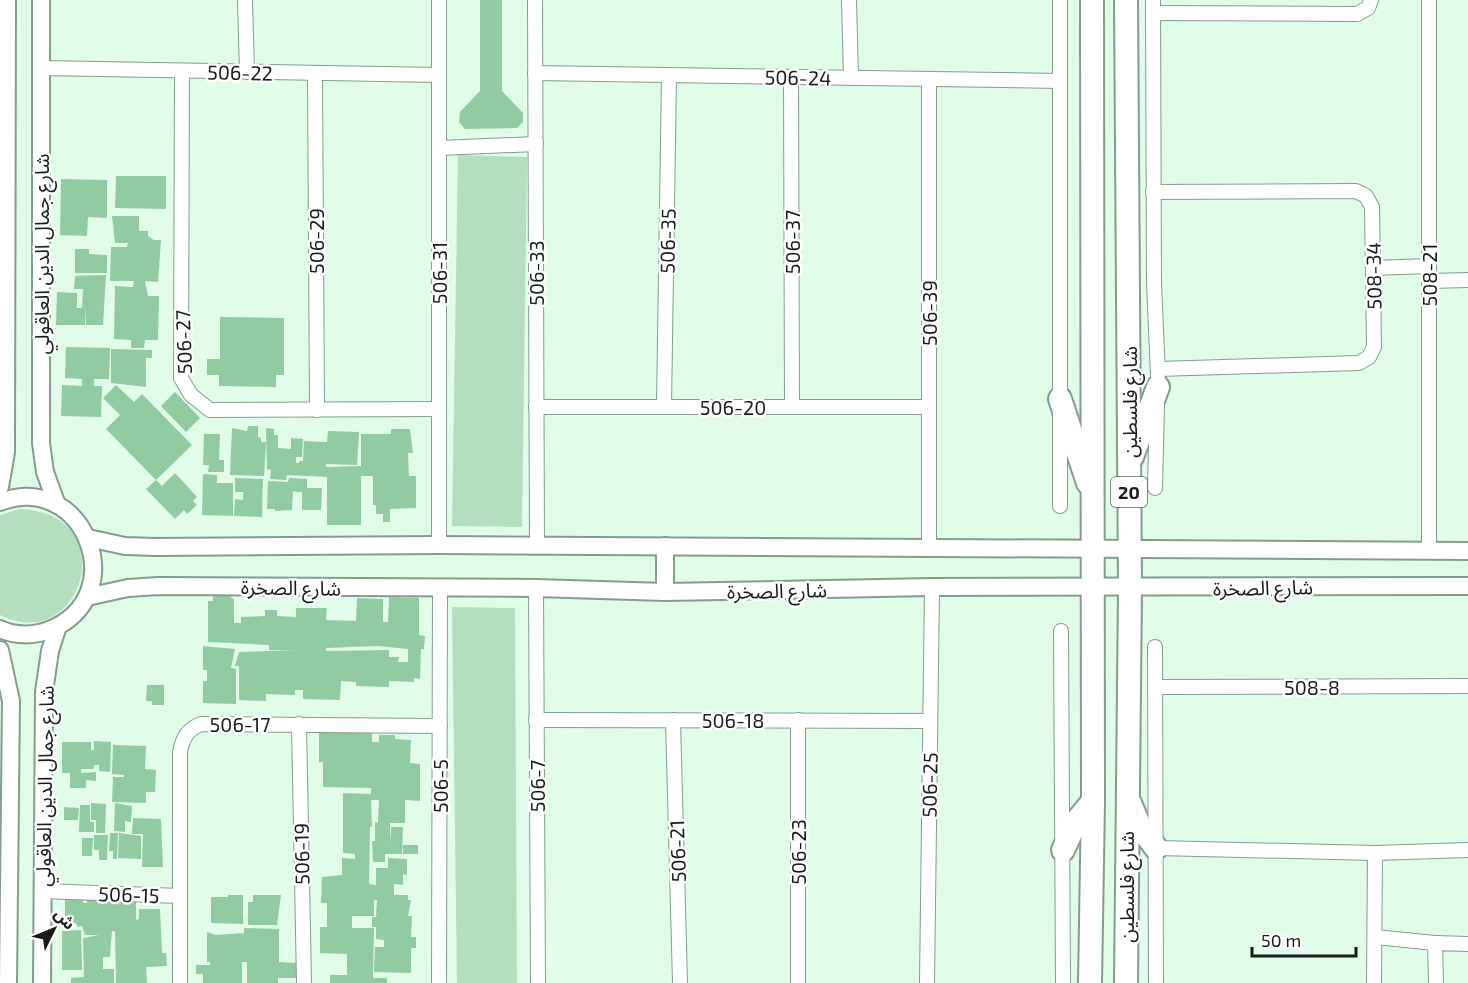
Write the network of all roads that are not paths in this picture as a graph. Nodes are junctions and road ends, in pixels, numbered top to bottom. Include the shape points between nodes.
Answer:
1 (8, 0) edge
2 (41, 0) edge
3 (245, 0) edge
4 (439, 0) edge
5 (535, 0) edge
6 (849, 0) edge
7 (1060, 0) edge
8 (1092, 0) edge
9 (1126, 0) edge
10 (1371, 0) edge
11 (1429, 0) edge
12 (1153, 7) edge
13 (41, 68) junction
14 (4, 69) edge
15 (182, 70) junction
16 (247, 72) junction
17 (315, 73) junction
18 (536, 73) junction
19 (439, 75) junction
20 (669, 75) junction
21 (791, 77) junction
22 (851, 78) junction
23 (929, 79) junction
24 (1060, 81) junction
25 (536, 144) junction
26 (439, 148) junction
27 (1153, 192) junction
28 (1373, 267) junction
29 (1429, 274) junction
30 (1468, 280) edge
31 (1158, 378) junction
32 (1060, 399) junction
33 (536, 407) junction
34 (664, 407) junction
35 (792, 407) junction
36 (929, 407) junction
37 (317, 410) junction
38 (439, 410) junction
39 (1129, 464) junction
40 (0, 487) edge
41 (1155, 488) dead end
42 (1092, 495) junction
43 (0, 502) edge
44 (57, 505) junction
45 (1060, 506) dead end
46 (88, 538) junction
47 (439, 545) junction
48 (537, 546) junction
49 (665, 546) junction
50 (929, 547) junction
51 (1093, 548) junction
52 (1129, 548) junction
53 (1429, 551) junction
54 (1468, 551) edge
55 (1468, 586) edge
56 (932, 587) junction
57 (1093, 587) junction
58 (536, 588) junction
59 (440, 589) junction
60 (1130, 589) junction
61 (665, 592) junction
62 (87, 597) junction
63 (58, 626) junction
64 (0, 629) edge
65 (1061, 631) dead end
66 (1155, 647) dead end
67 (0, 650) edge
68 (1468, 686) edge
69 (1155, 687) junction
70 (536, 720) junction
71 (673, 720) junction
72 (798, 720) junction
73 (930, 721) junction
74 (299, 724) junction
75 (440, 726) junction
76 (1126, 795) junction
77 (1093, 801) junction
78 (1156, 848) junction
79 (1063, 850) junction
80 (1468, 850) edge
81 (1375, 853) junction
82 (4, 887) edge
83 (43, 891) junction
84 (180, 896) junction
85 (1375, 937) junction
86 (1435, 943) junction
87 (1468, 944) edge
88 (8, 983) edge
89 (42, 983) edge
90 (180, 983) edge
91 (304, 983) edge
92 (439, 983) edge
93 (538, 983) edge
94 (681, 983) edge
95 (798, 983) edge
96 (927, 983) edge
97 (1063, 983) edge
98 (1090, 983) edge
99 (1126, 983) edge
100 (1156, 983) edge
101 (1374, 983) edge
102 (1436, 983) edge

1 - 14 street, شارع جمال الدين العاقولي
2 - 13 street, شارع جمال الدين العاقولي
3 - 16 street
4 - 19 street, 506-31
5 - 18 street, 506-33
6 - 22 street
7 - 24 street
8 - 42 main road, شارع فلسطين / 20
9 - 39 main road, شارع فلسطين / 20
10 - 12 street via 1368,8 1357,14
11 - 29 street, 508-21
12 - 27 street
13 - 15 street, 506-22
13 - 44 street, شارع جمال الدين العاقولي via 41,443 45,472
14 - 40 street, شارع جمال الدين العاقولي via 6,452
15 - 16 street, 506-22
15 - 37 street, 506-27 via 181,378 191,395 210,410
16 - 17 street, 506-22
17 - 19 street, 506-22
17 - 37 street, 506-29
18 - 20 street, 506-24
18 - 25 street, 506-33
19 - 26 street, 506-31
20 - 21 street, 506-24
20 - 34 street, 506-35
21 - 22 street, 506-24
21 - 35 street, 506-37
22 - 23 street, 506-24
23 - 24 street, 506-24
23 - 36 street, 506-39
24 - 32 street
25 - 26 street
25 - 33 street, 506-33
26 - 38 street, 506-31
27 - 28 street, 508-34 via 1356,191 1366,196 1372,207
27 - 31 street
28 - 29 street
28 - 31 street, 508-34 via 1374,347 1369,357 1359,363
29 - 30 street
29 - 53 street, 508-21
31 - 39 main road via 1150,413
31 - 41 street
32 - 42 main road
32 - 45 street
33 - 34 street, 506-20
33 - 48 street, 506-33
34 - 35 street, 506-20
35 - 36 street, 506-20
36 - 50 street, 506-39
37 - 38 street, 506-27
38 - 47 street, 506-31
39 - 52 main road, شارع فلسطين / 20
42 - 51 main road, شارع فلسطين / 20
43 - 44 street via 25,497
44 - 46 street via 75,519
46 - 47 street, شارع الصخرة via 125,546 155,547
46 - 62 street via 93,578
47 - 48 street, شارع الصخرة
48 - 49 street, شارع الصخرة
49 - 50 street, شارع الصخرة
49 - 61 street
50 - 51 street, شارع الصخرة
51 - 52 street, شارع الصخرة
51 - 57 main road, شارع فلسطين / 20
52 - 53 street, شارع الصخرة
52 - 60 main road, شارع فلسطين / 20
53 - 54 street, شارع الصخرة
55 - 60 street, شارع الصخرة
56 - 57 street, شارع الصخرة
56 - 61 street, شارع الصخرة
56 - 73 street, 506-25
57 - 60 street, شارع الصخرة
57 - 77 main road, شارع فلسطين / 20
58 - 59 street, شارع الصخرة
58 - 61 street, شارع الصخرة
58 - 70 street, 506-7
59 - 62 street, شارع الصخرة via 158,586
59 - 75 street, 506-5
60 - 76 main road, شارع فلسطين / 20
62 - 63 street via 75,614
63 - 64 street via 23,635
63 - 83 street, شارع جمال الدين العاقولي via 44,692
65 - 79 street
66 - 69 street
67 - 82 street, شارع جمال الدين العاقولي via 11,701
68 - 69 street, 508-8
69 - 78 street
70 - 71 street, 506-18
70 - 93 street, 506-7
71 - 72 street, 506-18
71 - 94 street, 506-21
72 - 73 street, 506-18
72 - 95 street, 506-23
73 - 96 street, 506-25
74 - 75 street, 506-17
74 - 84 street, 506-17 via 201,724 183,738
74 - 91 street, 506-19
75 - 92 street, 506-5
76 - 78 main road via 1140,827
76 - 99 main road, شارع فلسطين / 20
77 - 79 main road via 1076,822
77 - 98 main road, شارع فلسطين / 20
78 - 81 street
78 - 100 street
79 - 97 street
80 - 81 street
81 - 85 street
82 - 88 street, شارع جمال الدين العاقولي
83 - 84 street, 506-15
83 - 89 street, شارع جمال الدين العاقولي
84 - 90 street, 506-17
85 - 86 street
85 - 101 street
86 - 87 street
86 - 102 street

